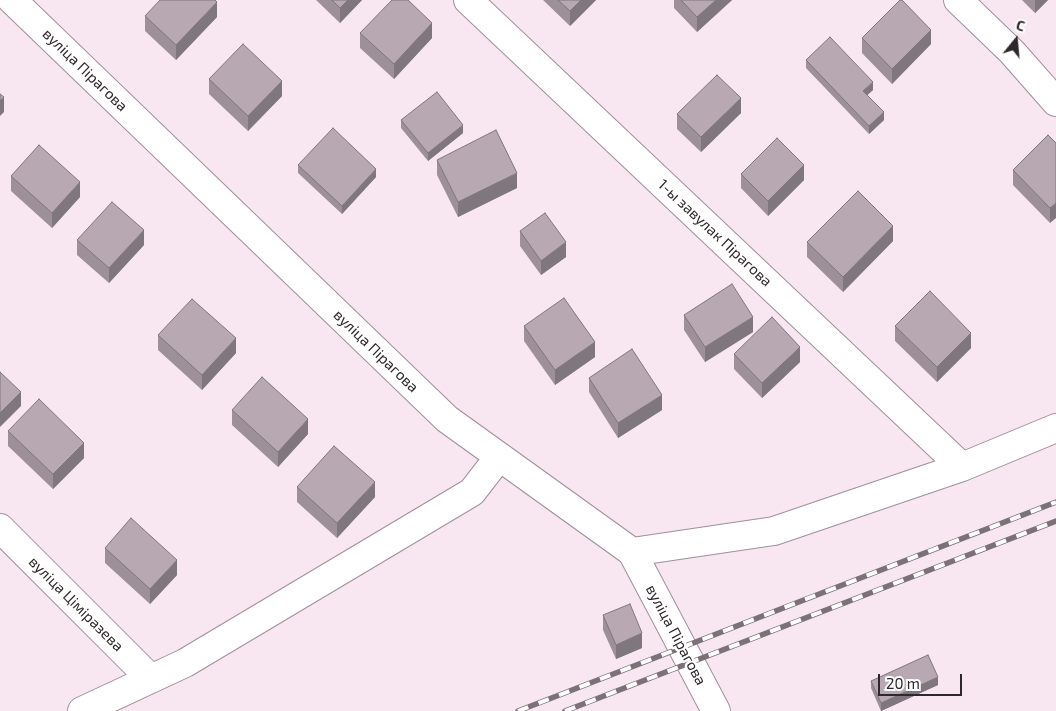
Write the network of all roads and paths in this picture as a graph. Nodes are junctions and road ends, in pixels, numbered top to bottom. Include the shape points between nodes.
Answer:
1 (12, 0) edge
2 (468, 0) edge
3 (958, 0) edge
4 (1048, 93) edge
5 (1056, 428) edge
6 (499, 457) junction
7 (962, 467) junction
8 (0, 528) edge
9 (632, 552) junction
10 (151, 679) junction
11 (82, 711) edge
12 (716, 711) edge

1 - 6 street, вуліца Пірагова via 447,419
2 - 7 street, 1-ы завулак Пірагова
3 - 4 street via 1012,52
5 - 7 street
6 - 9 street, вуліца Пірагова
6 - 10 street via 472,492 185,663
7 - 9 street via 774,531
8 - 10 street, вуліца Ціміразева
9 - 12 street, вуліца Пірагова
10 - 11 street

